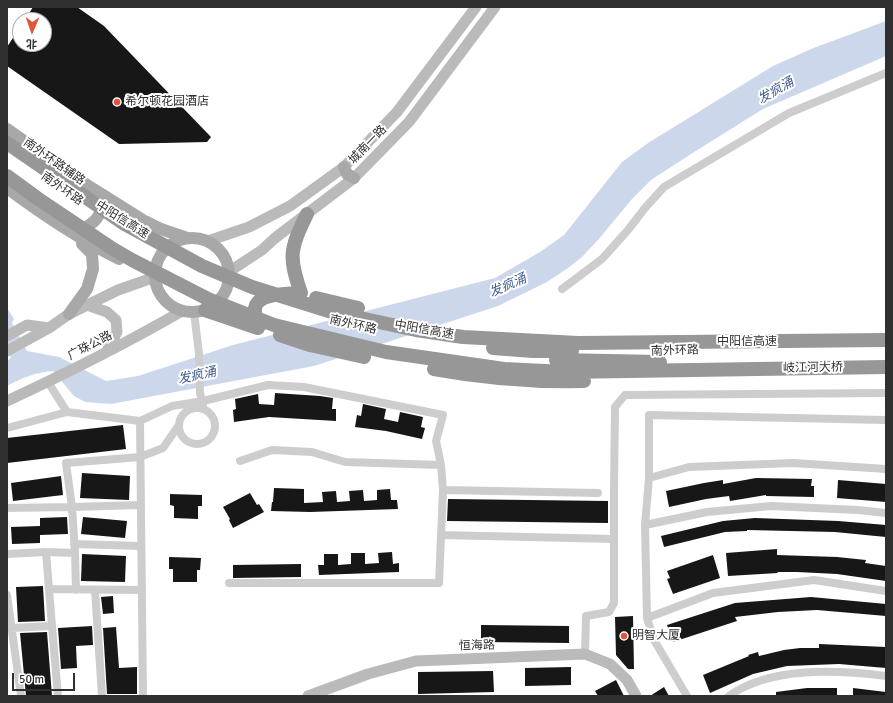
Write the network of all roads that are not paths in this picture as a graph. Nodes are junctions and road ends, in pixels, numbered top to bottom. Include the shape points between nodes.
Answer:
1 (476, 7) edge
2 (495, 7) edge
3 (886, 73) edge
4 (7, 129) edge
5 (7, 142) edge
6 (7, 151) edge
7 (344, 167) junction
8 (7, 176) edge
9 (354, 178) junction
10 (7, 182) edge
11 (7, 188) edge
12 (99, 193) junction
13 (307, 214) junction
14 (72, 233) junction
15 (187, 238) junction
16 (208, 241) junction
17 (230, 271) junction
18 (155, 277) junction
19 (562, 289) dead end
20 (301, 293) junction
21 (87, 305) junction
22 (194, 311) junction
23 (69, 314) junction
24 (49, 328) junction
25 (266, 330) junction
26 (7, 336) edge
27 (886, 340) edge
28 (886, 348) edge
29 (741, 349) junction
30 (7, 351) edge
31 (107, 351) junction
32 (886, 359) edge
33 (886, 367) edge
34 (740, 369) junction
35 (48, 382) junction
36 (886, 394) edge
37 (7, 401) edge
38 (203, 405) junction
39 (67, 412) junction
40 (886, 420) edge
41 (140, 421) junction
42 (179, 425) junction
43 (7, 428) edge
44 (140, 457) junction
45 (240, 461) dead end
46 (441, 465) junction
47 (886, 469) edge
48 (649, 478) junction
49 (443, 490) junction
50 (598, 493) dead end
51 (141, 505) junction
52 (72, 507) junction
53 (7, 508) edge
54 (886, 514) edge
55 (645, 525) junction
56 (441, 535) junction
57 (614, 539) junction
58 (141, 546) junction
59 (74, 549) junction
60 (46, 552) junction
61 (7, 554) edge
62 (229, 583) dead end
63 (49, 590) junction
64 (76, 590) junction
65 (96, 590) junction
66 (142, 590) junction
67 (886, 591) edge
68 (7, 596) edge
69 (647, 618) junction
70 (52, 626) junction
71 (11, 628) junction
72 (585, 654) junction
73 (886, 676) edge
74 (21, 696) edge
75 (58, 696) edge
76 (102, 696) edge
77 (144, 696) edge
78 (308, 696) edge
79 (636, 696) edge
80 (687, 696) edge
81 (729, 696) edge

1 - 7 main road, 城南一路 via 397,112
2 - 9 main road, 城南一路 via 409,122
3 - 19 street via 789,113 664,187 602,258
4 - 12 main road, 南外环路辅路
5 - 27 highway, 中阳信高速 via 123,223 202,266 252,287 332,312 463,337 578,343
6 - 29 highway, 南外环路 via 114,225 181,264 236,289 316,316 398,335 533,351
7 - 9 main road via 347,174
7 - 16 main road, 城南一路 via 290,206 249,227
8 - 34 highway, 南外环路 via 132,260 208,299 274,325 386,352 504,369 565,372
9 - 13 main road, 城南一路
10 - 32 highway, 中阳信高速 via 72,229 102,246 242,308 309,329 410,351 488,359 614,362
11 - 14 main road
12 - 14 main road via 102,209 96,220 86,228
12 - 15 main road, 南外环路辅路 via 149,223
13 - 17 main road, 城南一路 via 262,250
13 - 20 highway via 296,237 291,257
14 - 18 main road
14 - 23 main road via 92,254 93,269 87,289
15 - 16 main road
15 - 18 main road via 167,247 160,256
16 - 17 main road via 219,248 226,258
17 - 20 highway
17 - 22 main road via 224,295 216,304
18 - 21 main road via 118,290
18 - 22 main road via 163,298 172,306
20 - 25 highway via 270,295 259,301 255,314
20 - 29 highway via 440,326 501,332 639,338
21 - 23 main road
21 - 31 main road via 107,312 116,320 117,332
22 - 25 highway
22 - 31 main road, 广珠公路
22 - 38 street
23 - 24 main road
24 - 26 main road via 28,325
24 - 30 main road
25 - 34 highway via 310,345 352,354 468,375 549,382 658,381
28 - 29 highway, 岐江河大桥
31 - 35 main road, 广珠公路
33 - 34 highway, 岐江河大桥
35 - 37 main road, 广珠公路
35 - 39 street
36 - 57 street via 625,395 615,407
38 - 41 street via 172,406
38 - 42 street via 183,413
38 - 42 street via 216,425 208,440 197,444 191,443 179,431
38 - 46 street via 268,385 304,387 443,415 436,441
39 - 41 street
39 - 43 street
40 - 48 street via 649,415
41 - 44 street
42 - 44 street via 163,448
44 - 51 street
44 - 52 street via 66,463
45 - 46 street via 272,450 312,452 345,462
46 - 49 street
47 - 48 street via 792,463 688,467
48 - 55 street
49 - 50 street
49 - 56 street
51 - 52 street
51 - 58 street
52 - 53 street
52 - 59 street
54 - 55 street via 858,510 771,506 707,512
55 - 69 street
56 - 57 street
56 - 62 street via 439,583
57 - 72 street via 614,604 609,612 586,616
58 - 59 street
58 - 66 street
59 - 60 street
59 - 64 street
60 - 61 street
60 - 63 street
63 - 64 street
63 - 70 street
64 - 65 street
65 - 66 street
65 - 76 street
66 - 77 street
67 - 69 street via 814,580 713,593
68 - 71 street
69 - 80 street via 654,640
70 - 71 street
70 - 75 street
71 - 74 street
72 - 78 main road, 恒海路 via 416,661 368,674
72 - 79 main road, 恒海路 via 610,664 627,680
73 - 81 street via 850,672 800,673 755,682

